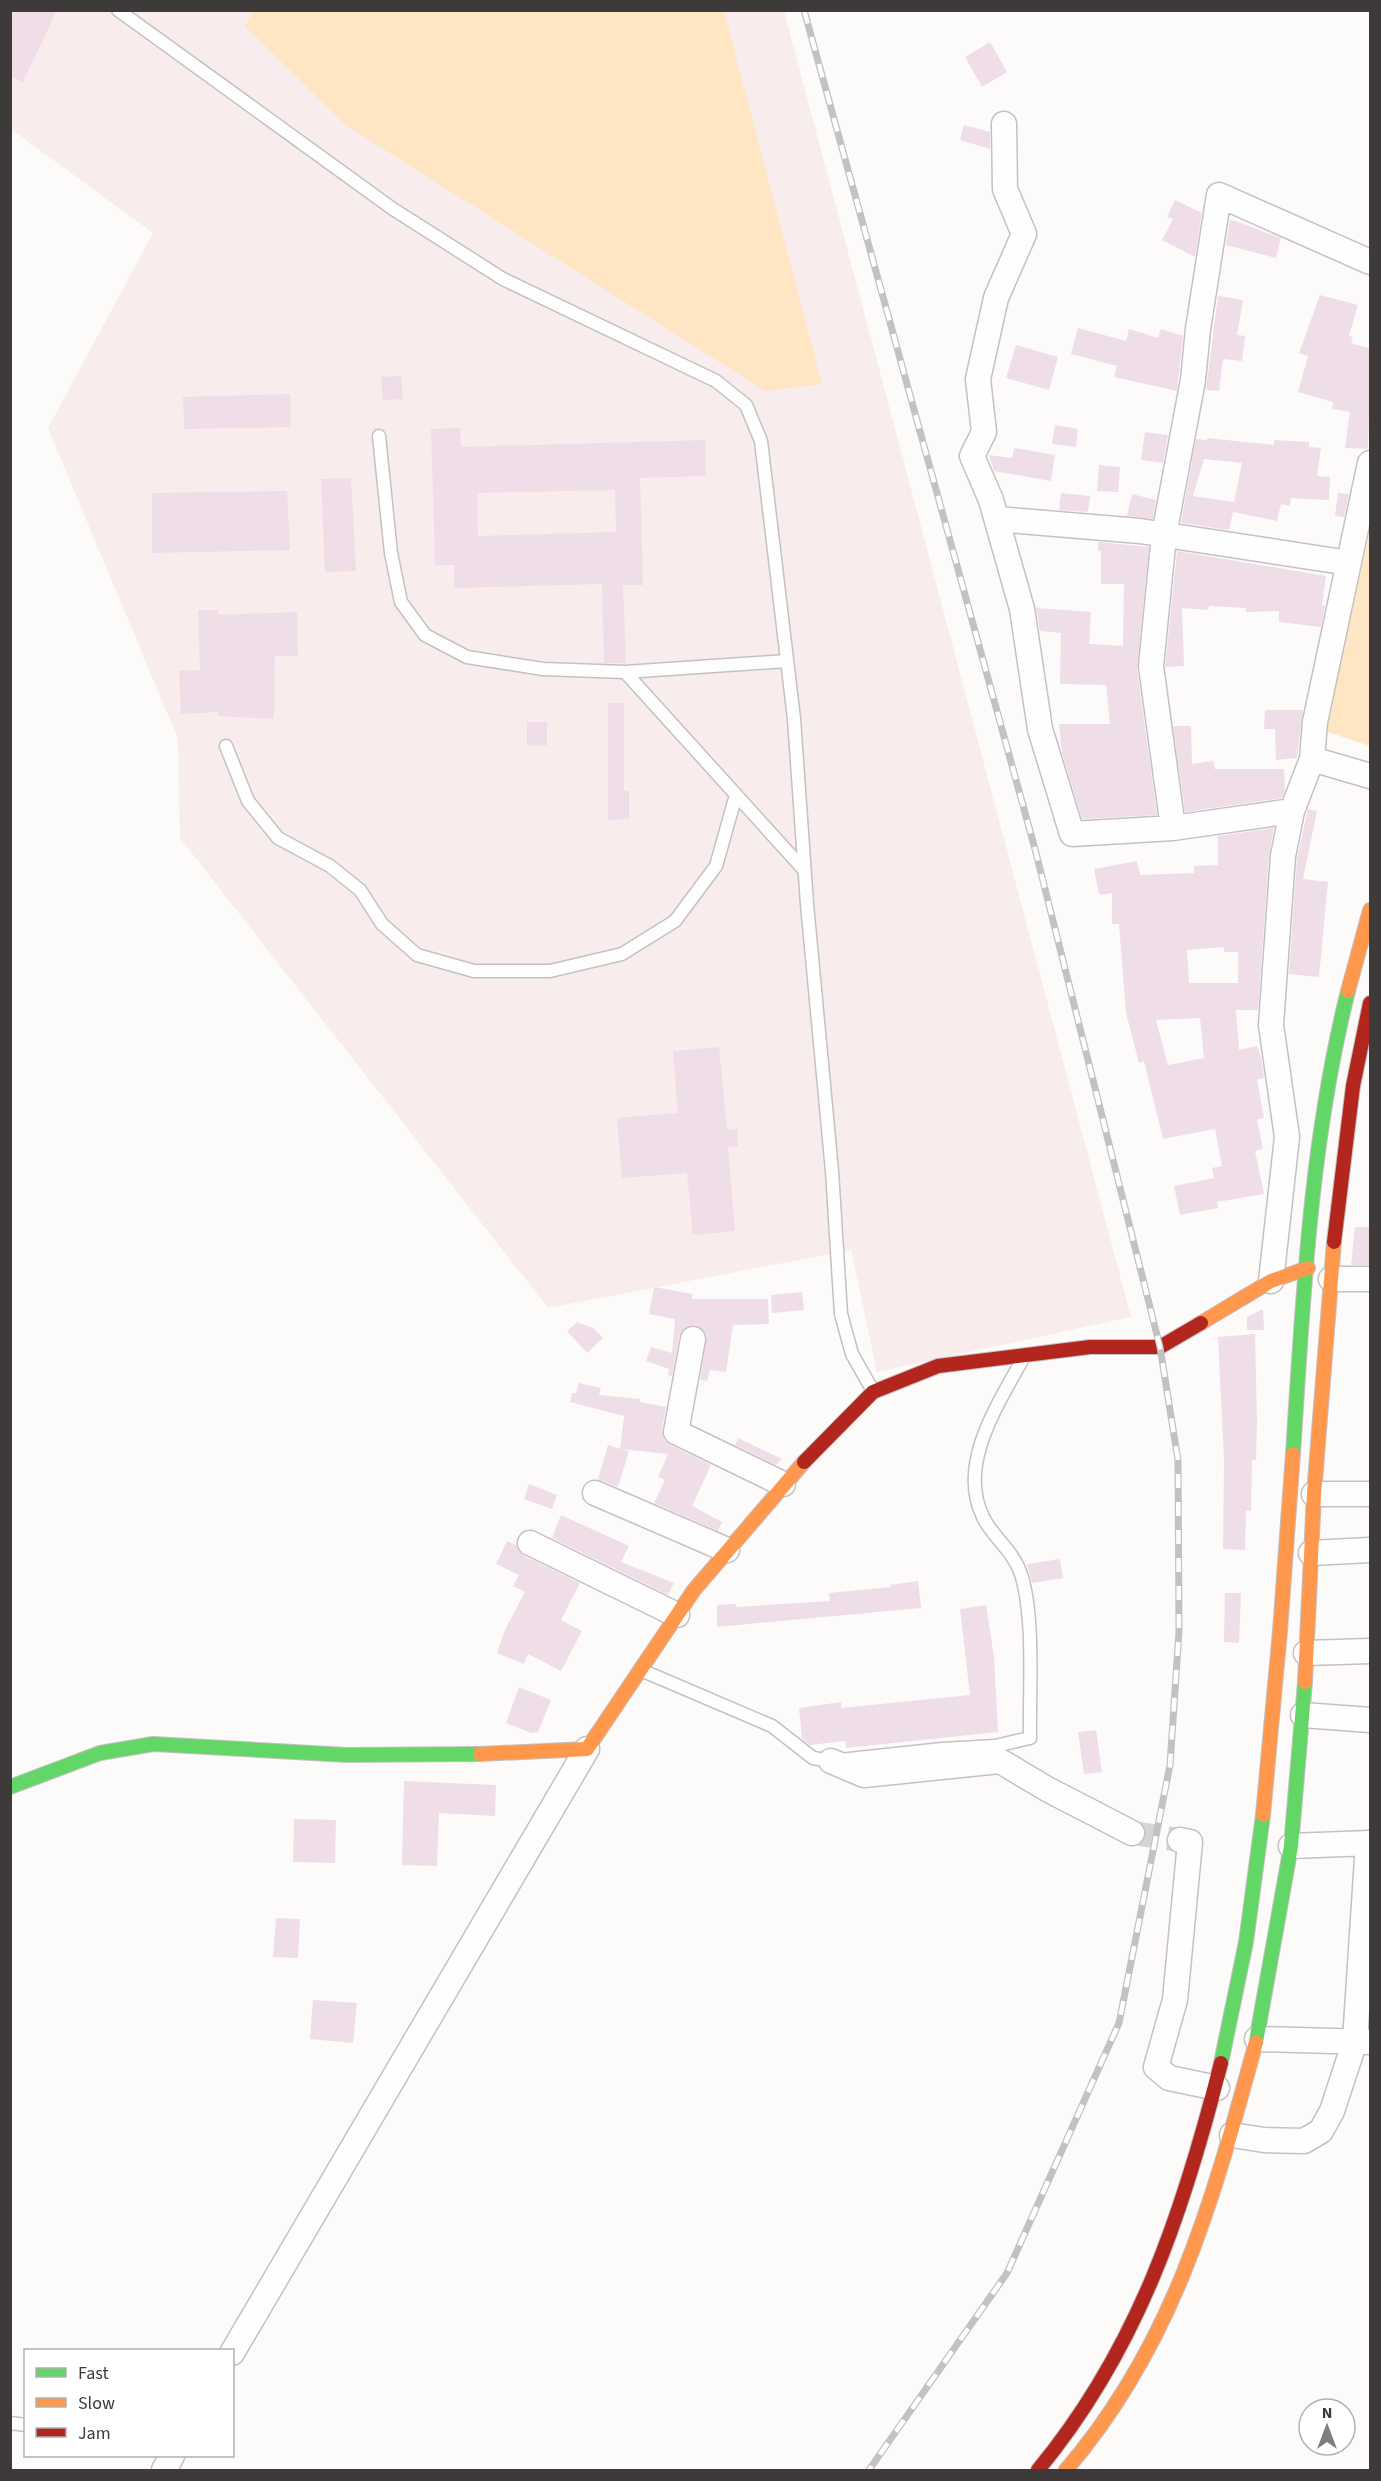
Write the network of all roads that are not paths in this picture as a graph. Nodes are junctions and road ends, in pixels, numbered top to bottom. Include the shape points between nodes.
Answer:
1 (118, 10) edge
2 (1004, 124) dead end
3 (1371, 262) edge
4 (379, 436) dead end
5 (1371, 463) edge
6 (997, 519) junction
7 (1164, 535) junction
8 (1349, 563) junction
9 (787, 661) junction
10 (625, 672) junction
11 (226, 746) dead end
12 (1312, 759) junction
13 (1371, 776) edge
14 (736, 795) junction
15 (1292, 812) junction
16 (1173, 828) junction
17 (805, 871) junction
18 (1371, 910) edge
19 (1371, 1003) edge
20 (1308, 1268) junction
21 (1331, 1279) junction
22 (1371, 1279) edge
23 (1271, 1281) junction
24 (693, 1339) dead end
25 (1026, 1354) junction
26 (873, 1392) junction
27 (783, 1484) junction
28 (595, 1493) dead end
29 (1314, 1494) junction
30 (1371, 1494) edge
31 (530, 1543) dead end
32 (727, 1550) junction
33 (1371, 1550) edge
34 (1311, 1553) junction
35 (677, 1615) junction
36 (1371, 1651) edge
37 (1306, 1653) junction
38 (640, 1670) junction
39 (1303, 1715) junction
40 (1371, 1720) edge
41 (587, 1749) junction
42 (831, 1761) junction
43 (10, 1787) edge
44 (1132, 1833) tunnel mouth
45 (1180, 1840) dead end
46 (1370, 1843) edge
47 (1291, 1846) junction
48 (1257, 2039) junction
49 (1363, 2042) edge
50 (1217, 2088) junction
51 (1232, 2135) junction
52 (234, 2350) edge
53 (1038, 2470) edge
54 (1066, 2470) edge

1 - 9 lane via 393,209 492,272 716,381 746,405 761,441
2 - 6 street via 1005,189 1024,234 996,298 978,379 984,432 972,456
3 - 7 street via 1220,195 1193,380
4 - 10 lane via 391,553 401,602 425,635 467,657 543,669
5 - 8 street
6 - 7 street
6 - 16 street via 1022,609 1040,729 1072,834
7 - 8 street
7 - 16 street via 1151,666
8 - 12 street via 1315,722
9 - 10 lane
9 - 17 lane
10 - 14 lane
11 - 14 lane via 248,801 278,838 330,866 360,890 382,924 417,955 474,971 549,971 622,954 675,921 716,866
12 - 13 street
12 - 15 street
14 - 17 lane
15 - 16 street
15 - 23 street via 1283,856 1271,1025 1287,1137
17 - 26 lane via 842,1314 852,1354
18 - 20 main road via 1334,1043 1313,1183
19 - 21 main road via 1353,1086
20 - 23 main road
20 - 50 main road via 1264,1827
21 - 22 street
21 - 29 main road
23 - 25 main road via 1160,1347 1090,1347
24 - 27 street via 676,1432
25 - 26 main road via 938,1366
25 - 42 lane via 986,1427 977,1461 975,1491 983,1518 1009,1549 1021,1574 1028,1614 1030,1738 995,1746
26 - 27 main road
27 - 32 main road
28 - 32 street
29 - 30 street
29 - 34 main road
31 - 35 street
32 - 35 main road
33 - 34 street
34 - 37 main road
35 - 38 main road
36 - 37 street
37 - 39 main road
38 - 41 main road
38 - 42 lane via 762,1722 813,1758
39 - 40 street
39 - 47 main road
41 - 43 main road via 379,1757 177,1744 131,1746 83,1756
41 - 52 street
42 - 44 street via 864,1775 1000,1761
45 - 50 street via 1190,1842 1175,2000 1156,2067 1169,2078
46 - 47 street
46 - 49 street
47 - 48 main road
48 - 49 street
48 - 51 main road
49 - 51 street via 1321,2131 1304,2141
50 - 53 main road via 1188,2187 1155,2278 1119,2351
51 - 54 main road via 1192,2252 1156,2337 1096,2435

